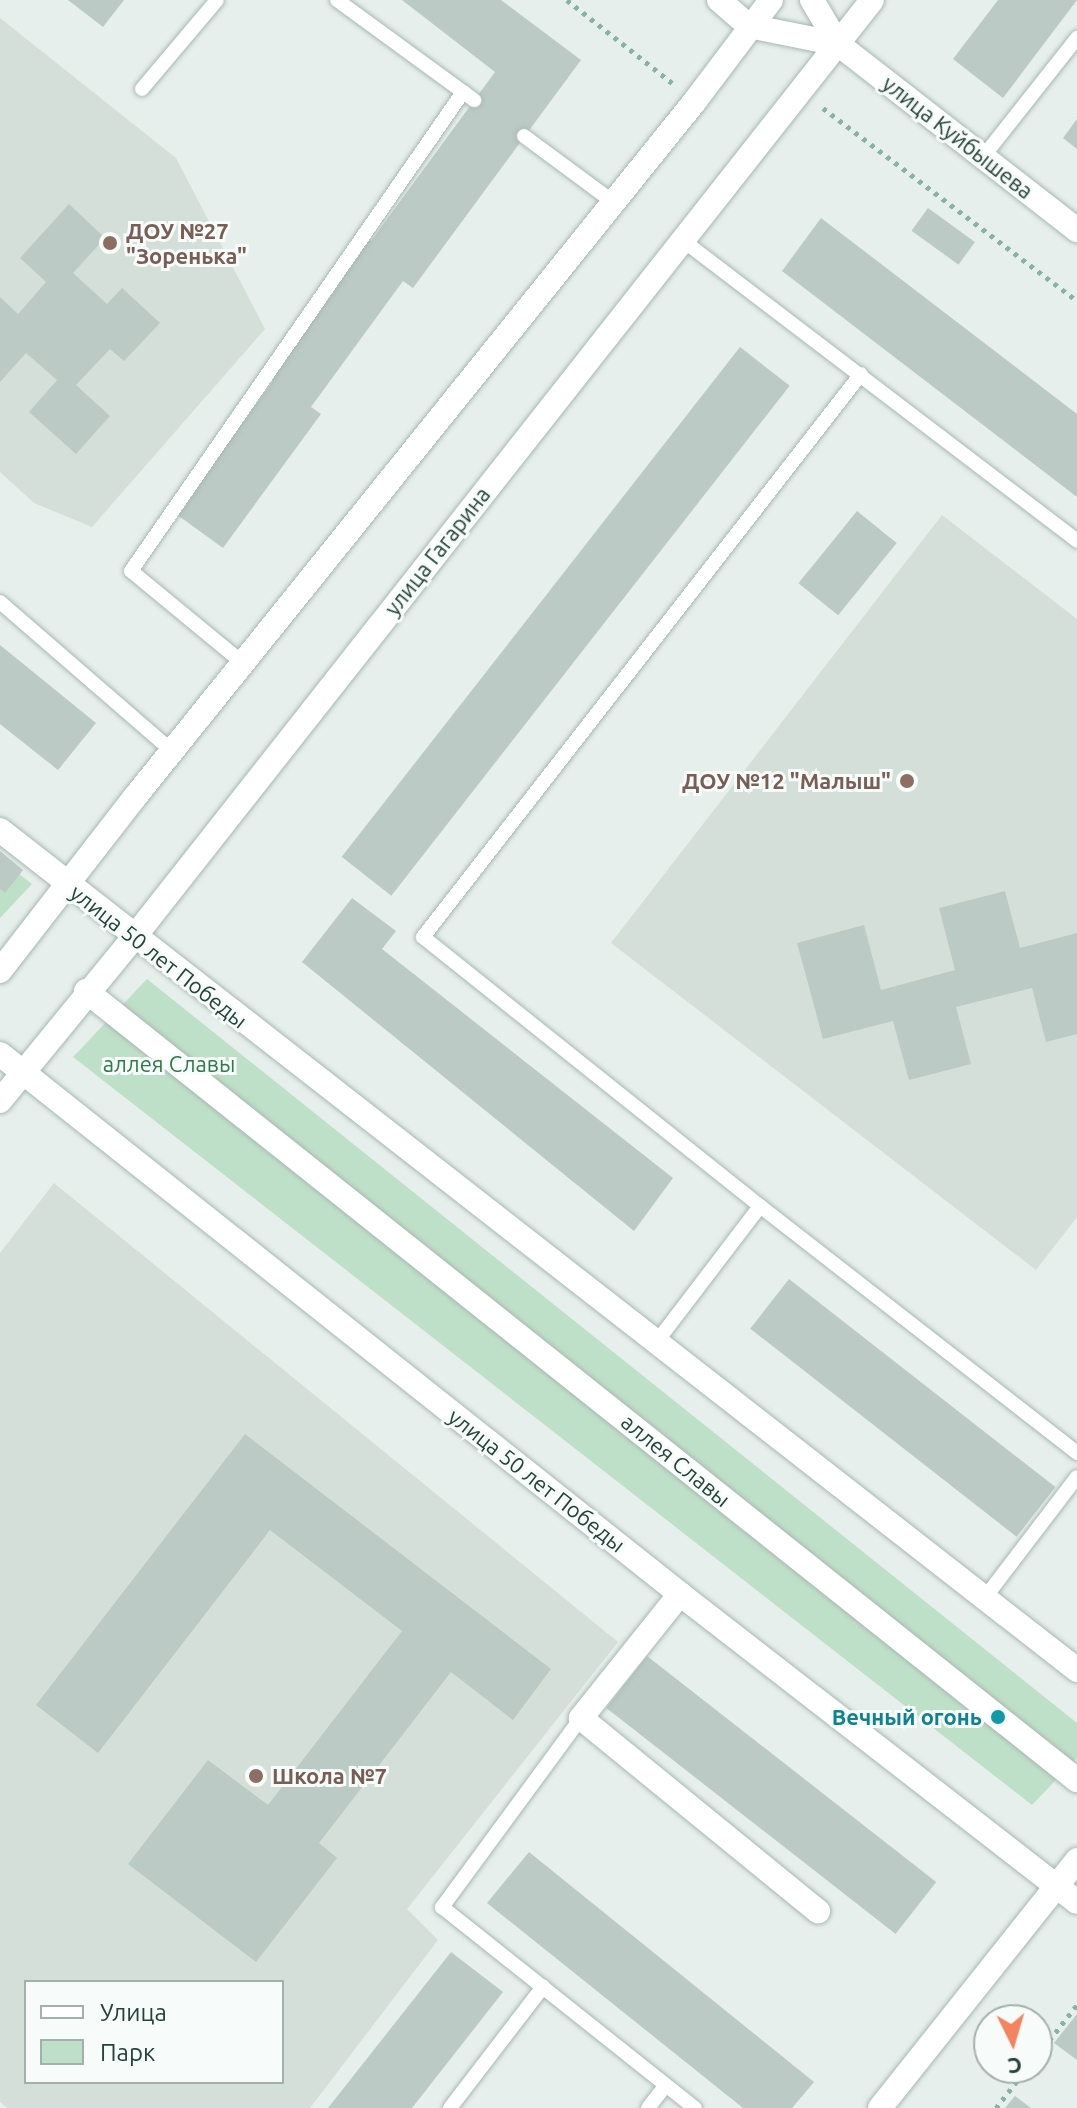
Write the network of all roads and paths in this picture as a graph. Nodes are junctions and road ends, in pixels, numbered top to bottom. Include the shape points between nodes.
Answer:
1 (217, 0) edge
2 (337, 0) edge
3 (567, 0) edge
4 (719, 0) edge
5 (771, 0) edge
6 (812, 0) edge
7 (872, 0) edge
8 (749, 26) junction
9 (1077, 38) edge
10 (838, 44) junction
11 (142, 89) dead end
12 (695, 101) junction
13 (822, 107) dead end
14 (524, 136) dead end
15 (983, 157) junction
16 (612, 201) junction
17 (1077, 230) edge
18 (681, 239) junction
19 (1077, 301) edge
20 (861, 374) junction
21 (1077, 541) edge
22 (0, 602) edge
23 (244, 664) junction
24 (172, 751) junction
25 (0, 830) edge
26 (67, 884) junction
27 (135, 936) junction
28 (0, 971) edge
29 (86, 991) junction
30 (0, 1054) edge
31 (23, 1071) junction
32 (0, 1101) edge
33 (760, 1206) junction
34 (655, 1344) junction
35 (1077, 1453) edge
36 (1077, 1477) edge
37 (680, 1594) junction
38 (984, 1599) junction
39 (1077, 1670) edge
40 (581, 1718) junction
41 (1077, 1780) edge
42 (1077, 1860) edge
43 (1057, 1887) junction
44 (1077, 1902) edge
45 (818, 1911) dead end
46 (543, 1987) junction
47 (1077, 2005) edge
48 (1053, 2036) edge
49 (1015, 2084) edge
50 (666, 2085) junction
51 (450, 2108) edge
52 (648, 2108) edge
53 (695, 2108) edge
54 (880, 2108) edge
55 (996, 2108) edge

1 - 11 lane
2 - 23 lane via 469,96 131,571
3 - 12 path
4 - 8 street, улица Куйбышева
5 - 8 street
6 - 10 street, улица Куйбышева
7 - 10 street, улица Гагарина
8 - 10 street, улица Куйбышева
8 - 12 street
9 - 15 lane
10 - 15 street, улица Куйбышева
10 - 18 street, улица Гагарина
12 - 16 street
13 - 19 path
14 - 16 lane
15 - 17 street, улица Куйбышева
16 - 23 street
18 - 20 lane
18 - 27 street, улица Гагарина
20 - 21 lane
20 - 33 lane via 423,937
22 - 24 lane
23 - 24 street
24 - 26 street
25 - 26 street, улица 50 лет Победы
26 - 27 street, улица 50 лет Победы
26 - 28 street
27 - 29 street, улица Гагарина
27 - 34 street, улица 50 лет Победы
29 - 31 street, улица Гагарина
29 - 41 street, аллея Славы
30 - 31 street, улица 50 лет Победы
31 - 32 street, улица Гагарина
31 - 37 street, улица 50 лет Победы
33 - 34 lane
33 - 35 lane
34 - 38 street, улица 50 лет Победы
36 - 38 lane
37 - 40 street
37 - 43 street, улица 50 лет Победы
38 - 39 street, улица 50 лет Победы
40 - 45 street
40 - 46 lane via 442,1907
42 - 43 street
43 - 44 street, улица 50 лет Победы
43 - 54 street
46 - 50 lane
46 - 51 lane
47 - 48 path
49 - 55 path
50 - 52 lane
50 - 53 lane

